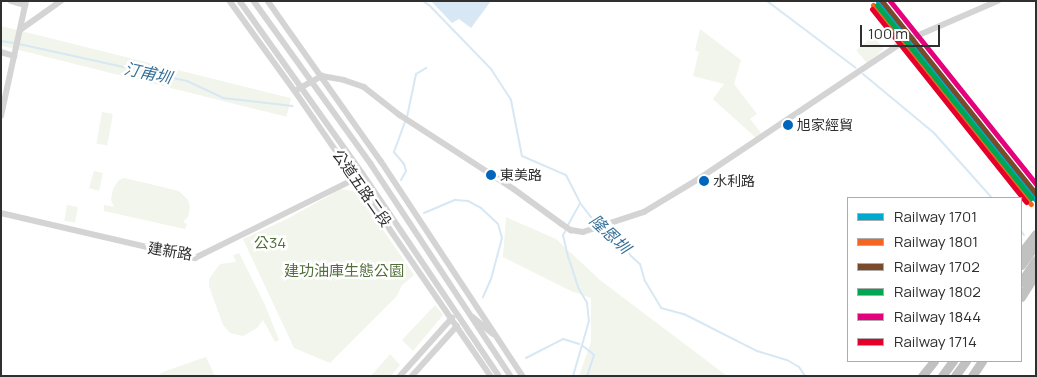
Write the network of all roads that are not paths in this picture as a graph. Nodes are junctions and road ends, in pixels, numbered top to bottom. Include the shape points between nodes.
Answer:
1 (11, 1) edge
2 (61, 1) edge
3 (230, 1) edge
4 (240, 1) edge
5 (254, 1) edge
6 (268, 1) edge
7 (998, 1) edge
8 (25, 3) edge
9 (19, 32) junction
10 (1, 52) edge
11 (14, 56) junction
12 (322, 76) junction
13 (311, 82) junction
14 (302, 87) junction
15 (295, 92) junction
16 (1, 116) edge
17 (355, 179) junction
18 (1, 213) edge
19 (1036, 234) edge
20 (1036, 244) edge
21 (1022, 252) edge
22 (1036, 260) edge
23 (1022, 264) edge
24 (1036, 272) edge
25 (1022, 281) edge
26 (1022, 295) edge
27 (468, 312) junction
28 (452, 318) junction
29 (458, 326) junction
30 (498, 338) junction
31 (933, 362) edge
32 (952, 362) edge
33 (965, 362) edge
34 (981, 362) edge
35 (400, 376) edge
36 (412, 376) edge
37 (491, 376) edge
38 (499, 376) edge
39 (511, 376) edge
40 (523, 376) edge
41 (922, 376) edge
42 (942, 376) edge
43 (955, 376) edge
44 (972, 376) edge

1 - 8 street
2 - 9 street
3 - 15 street, 公道五路二段
4 - 14 street, 公道五路二段
5 - 13 street, 公道五路二段
6 - 12 street, 公道五路二段
7 - 12 street via 905,41 644,212 583,232 571,230 364,87
8 - 9 street
9 - 11 street
10 - 11 street
11 - 16 street
12 - 13 street
12 - 30 street, 公道五路二段
13 - 14 street
13 - 27 street, 公道五路二段 via 371,164
14 - 15 street
14 - 38 street, 公道五路二段
15 - 17 street, 公道五路二段
17 - 18 street, 建新路 via 195,258
17 - 28 street, 公道五路二段
19 - 21 highway
20 - 23 highway
22 - 25 highway
24 - 26 highway
27 - 30 street
27 - 39 street, 公道五路二段
28 - 29 street, 公道五路二段
28 - 35 street
29 - 36 street
29 - 37 street, 公道五路二段
30 - 40 street, 公道五路二段
31 - 41 highway
32 - 42 highway
33 - 43 highway
34 - 44 highway

